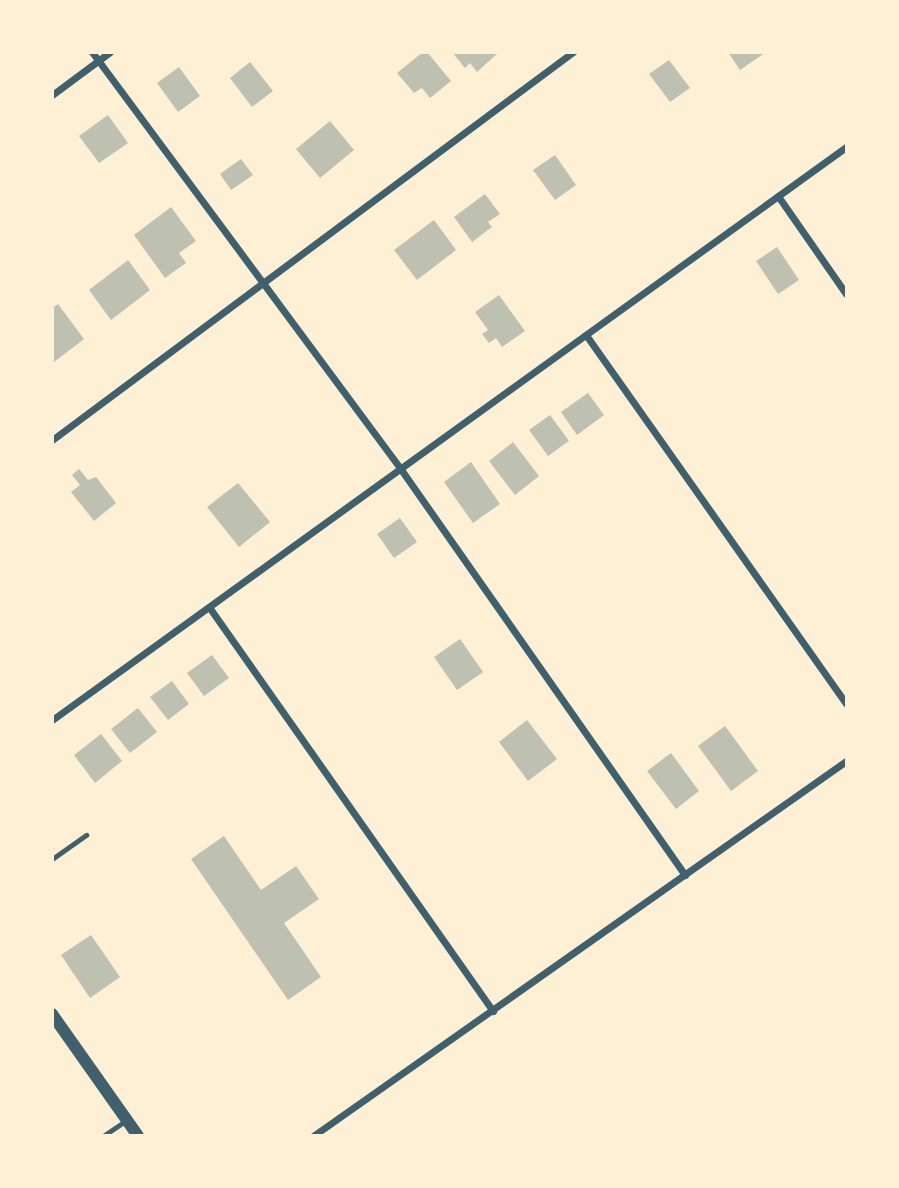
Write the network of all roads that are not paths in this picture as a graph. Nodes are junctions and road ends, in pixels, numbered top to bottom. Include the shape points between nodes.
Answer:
1 (92, 52) edge
2 (110, 52) edge
3 (573, 52) edge
4 (98, 61) junction
5 (52, 94) edge
6 (846, 147) edge
7 (778, 196) junction
8 (263, 283) junction
9 (846, 294) edge
10 (586, 335) junction
11 (52, 440) edge
12 (400, 468) junction
13 (209, 607) junction
14 (846, 703) edge
15 (52, 720) edge
16 (846, 761) edge
17 (86, 835) dead end
18 (52, 859) edge
19 (685, 875) junction
20 (493, 1011) junction
21 (52, 1014) edge
22 (127, 1120) junction
23 (103, 1136) edge
24 (138, 1136) edge
25 (313, 1136) edge

1 - 4 street
2 - 4 street
3 - 8 street
4 - 5 street
4 - 8 street
6 - 7 street
7 - 9 street
7 - 10 street
8 - 11 street
8 - 12 street
10 - 12 street
10 - 14 street
12 - 13 street
12 - 19 street
13 - 15 street
13 - 20 street
16 - 19 street
17 - 18 lane
19 - 20 street
20 - 25 street
21 - 22 street
22 - 23 lane
22 - 24 street

